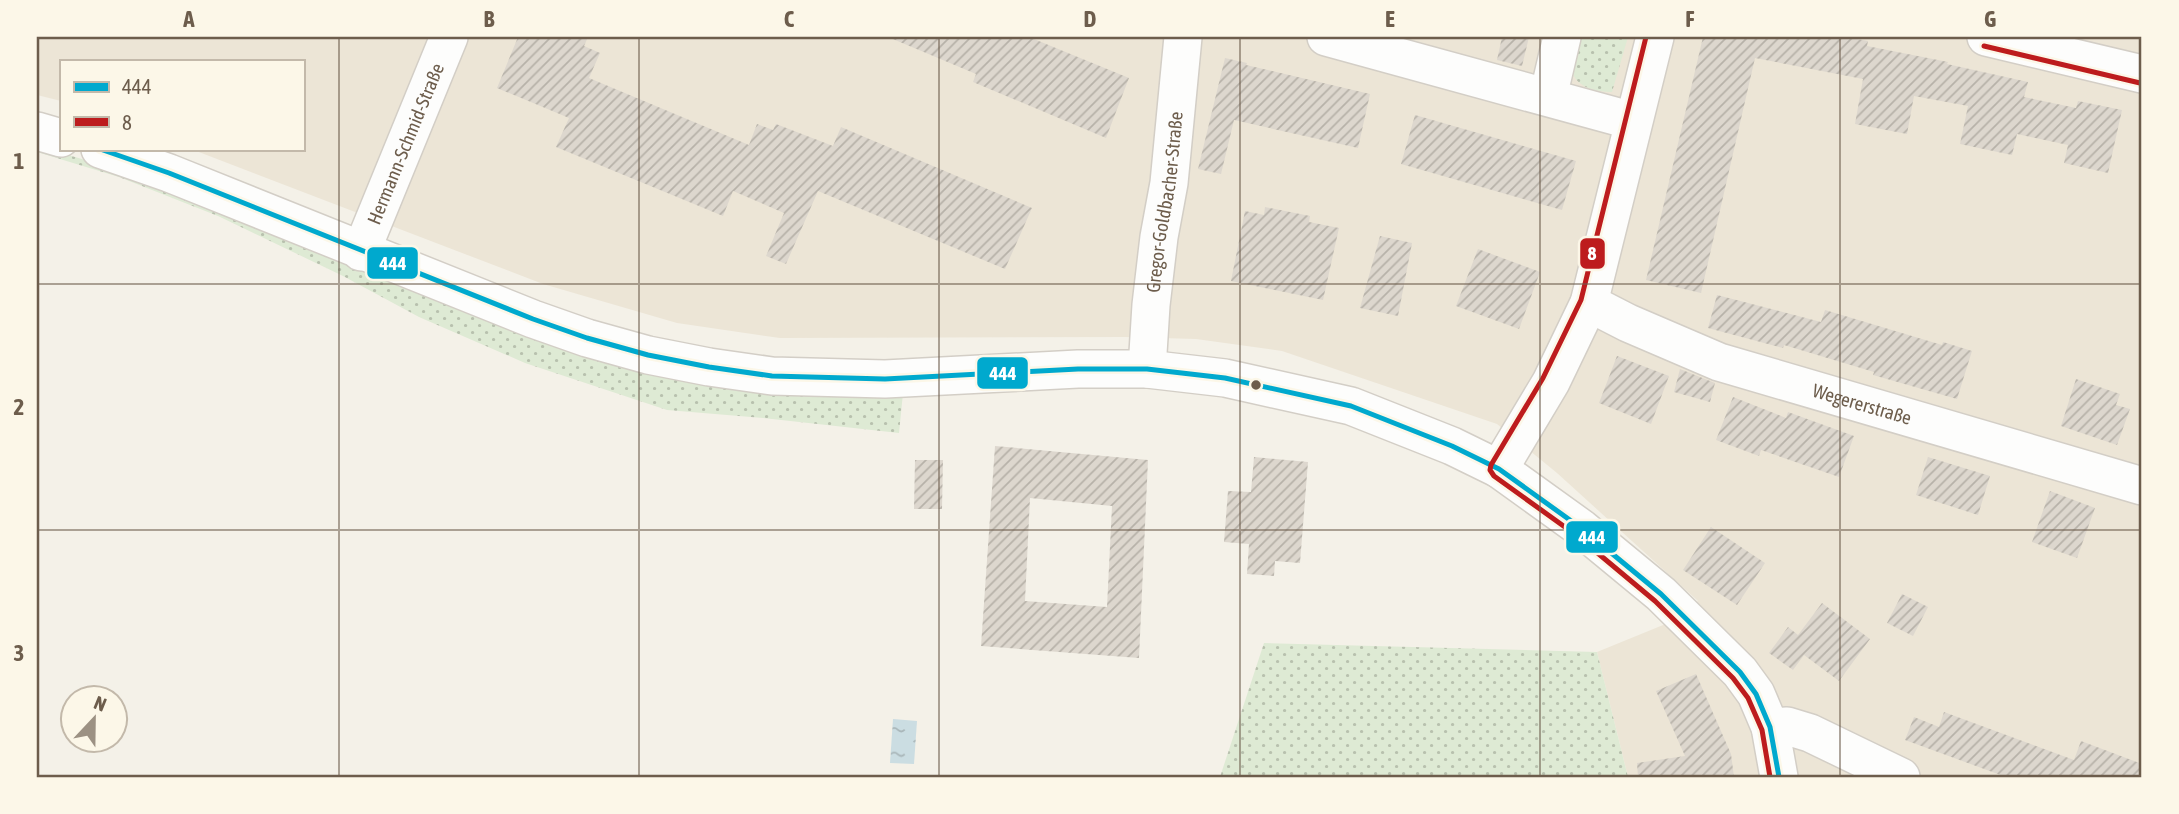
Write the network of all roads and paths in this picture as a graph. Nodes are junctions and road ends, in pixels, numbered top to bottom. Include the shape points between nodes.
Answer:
1 (449, 37) edge
2 (1183, 37) edge
3 (1326, 37) edge
4 (1562, 37) edge
5 (1655, 37) edge
6 (1986, 37) edge
7 (2142, 74) edge
8 (1548, 97) junction
9 (1633, 121) junction
10 (37, 131) edge
11 (60, 138) edge
12 (103, 150) edge
13 (361, 251) junction
14 (1589, 303) junction
15 (1147, 369) junction
16 (1499, 469) junction
17 (2142, 486) edge
18 (1770, 727) junction
19 (1779, 777) edge
20 (1901, 777) edge

1 - 13 street, Hermann-Schmid-Straße
2 - 15 street, Gregor-Goldbacher-Straße
3 - 8 street
4 - 8 street
5 - 9 street
6 - 7 street
8 - 9 street
9 - 14 street
10 - 11 street
12 - 13 street
13 - 15 street via 587,338 709,367 772,376 885,379
14 - 16 street via 1551,382
14 - 17 street, Wegererstraße via 1719,362
15 - 16 street via 1225,378 1351,406
16 - 18 street via 1661,594 1740,672 1756,694
18 - 19 street
18 - 20 street via 1787,726 1810,733

